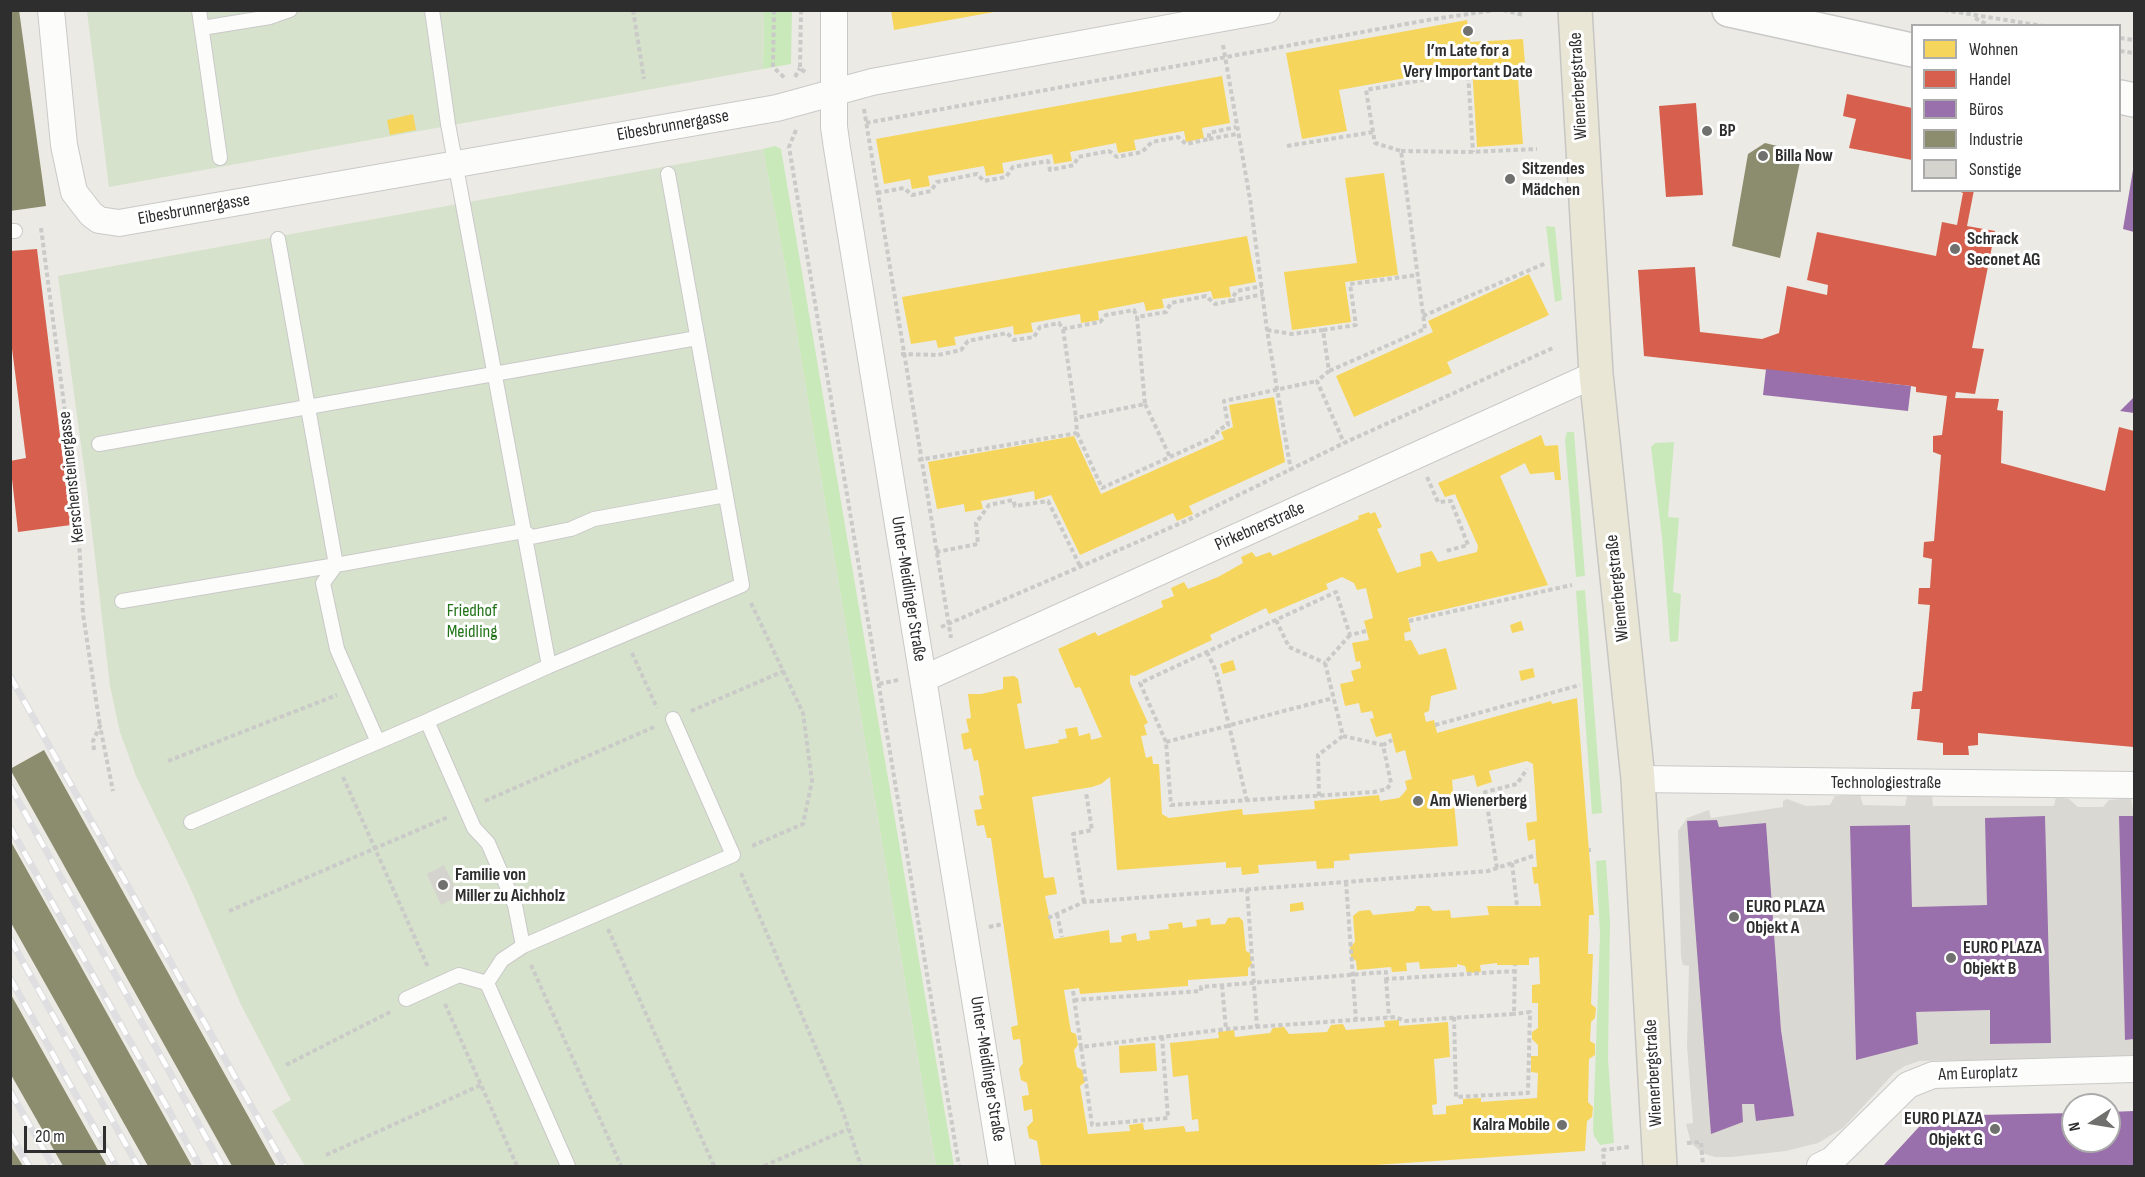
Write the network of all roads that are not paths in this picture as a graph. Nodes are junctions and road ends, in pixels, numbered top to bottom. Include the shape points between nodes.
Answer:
1 (51, 10) edge
2 (199, 10) edge
3 (290, 10) edge
4 (432, 10) edge
5 (834, 10) edge
6 (1267, 10) edge
7 (1575, 10) edge
8 (1729, 10) edge
9 (202, 28) junction
10 (1911, 50) edge
11 (834, 93) junction
12 (220, 158) dead end
13 (455, 165) junction
14 (668, 174) dead end
15 (278, 239) dead end
16 (697, 338) junction
17 (494, 373) junction
18 (1596, 374) junction
19 (308, 406) junction
20 (99, 444) dead end
21 (726, 495) junction
22 (523, 531) junction
23 (336, 565) junction
24 (122, 600) dead end
25 (549, 666) junction
26 (923, 679) junction
27 (427, 721) junction
28 (669, 721) road end
29 (378, 742) junction
30 (1638, 779) junction
31 (2134, 785) edge
32 (191, 822) dead end
33 (523, 946) junction
34 (487, 983) junction
35 (406, 999) road end
36 (2134, 1069) edge
37 (568, 1167) edge
38 (1002, 1167) edge
39 (1660, 1167) edge
40 (1820, 1167) edge

1 - 13 street, Eibesbrunnergasse via 68,173 82,205 99,220 119,223
2 - 9 lane
3 - 9 lane
4 - 13 lane
5 - 11 street, Unter-Meidlinger Straße
6 - 11 street, Eibesbrunnergasse via 872,82
7 - 18 main road, Wienerbergstraße
8 - 10 street
9 - 12 lane
11 - 13 street, Eibesbrunnergasse via 793,94
11 - 26 street, Unter-Meidlinger Straße via 834,127 844,196
13 - 17 lane
14 - 16 lane
15 - 19 lane
16 - 17 lane
16 - 21 lane
17 - 19 lane
17 - 22 lane
18 - 26 street, Pirkebnerstraße
18 - 30 main road, Wienerbergstraße
19 - 20 lane
19 - 23 lane
21 - 22 lane via 594,519 572,529 532,537
21 - 25 lane via 741,585
22 - 23 lane
22 - 25 lane
23 - 24 lane
23 - 29 lane via 323,583 336,649
25 - 27 lane
26 - 38 street, Unter-Meidlinger Straße
27 - 29 lane
27 - 33 lane via 465,810 488,843 515,905
28 - 33 lane via 733,855
29 - 32 lane
30 - 31 street, Technologiestraße
30 - 39 main road, Wienerbergstraße
33 - 34 lane via 502,960
34 - 35 lane via 459,975
34 - 37 lane
36 - 40 street, Am Europlatz via 1933,1075 1908,1085 1832,1160

